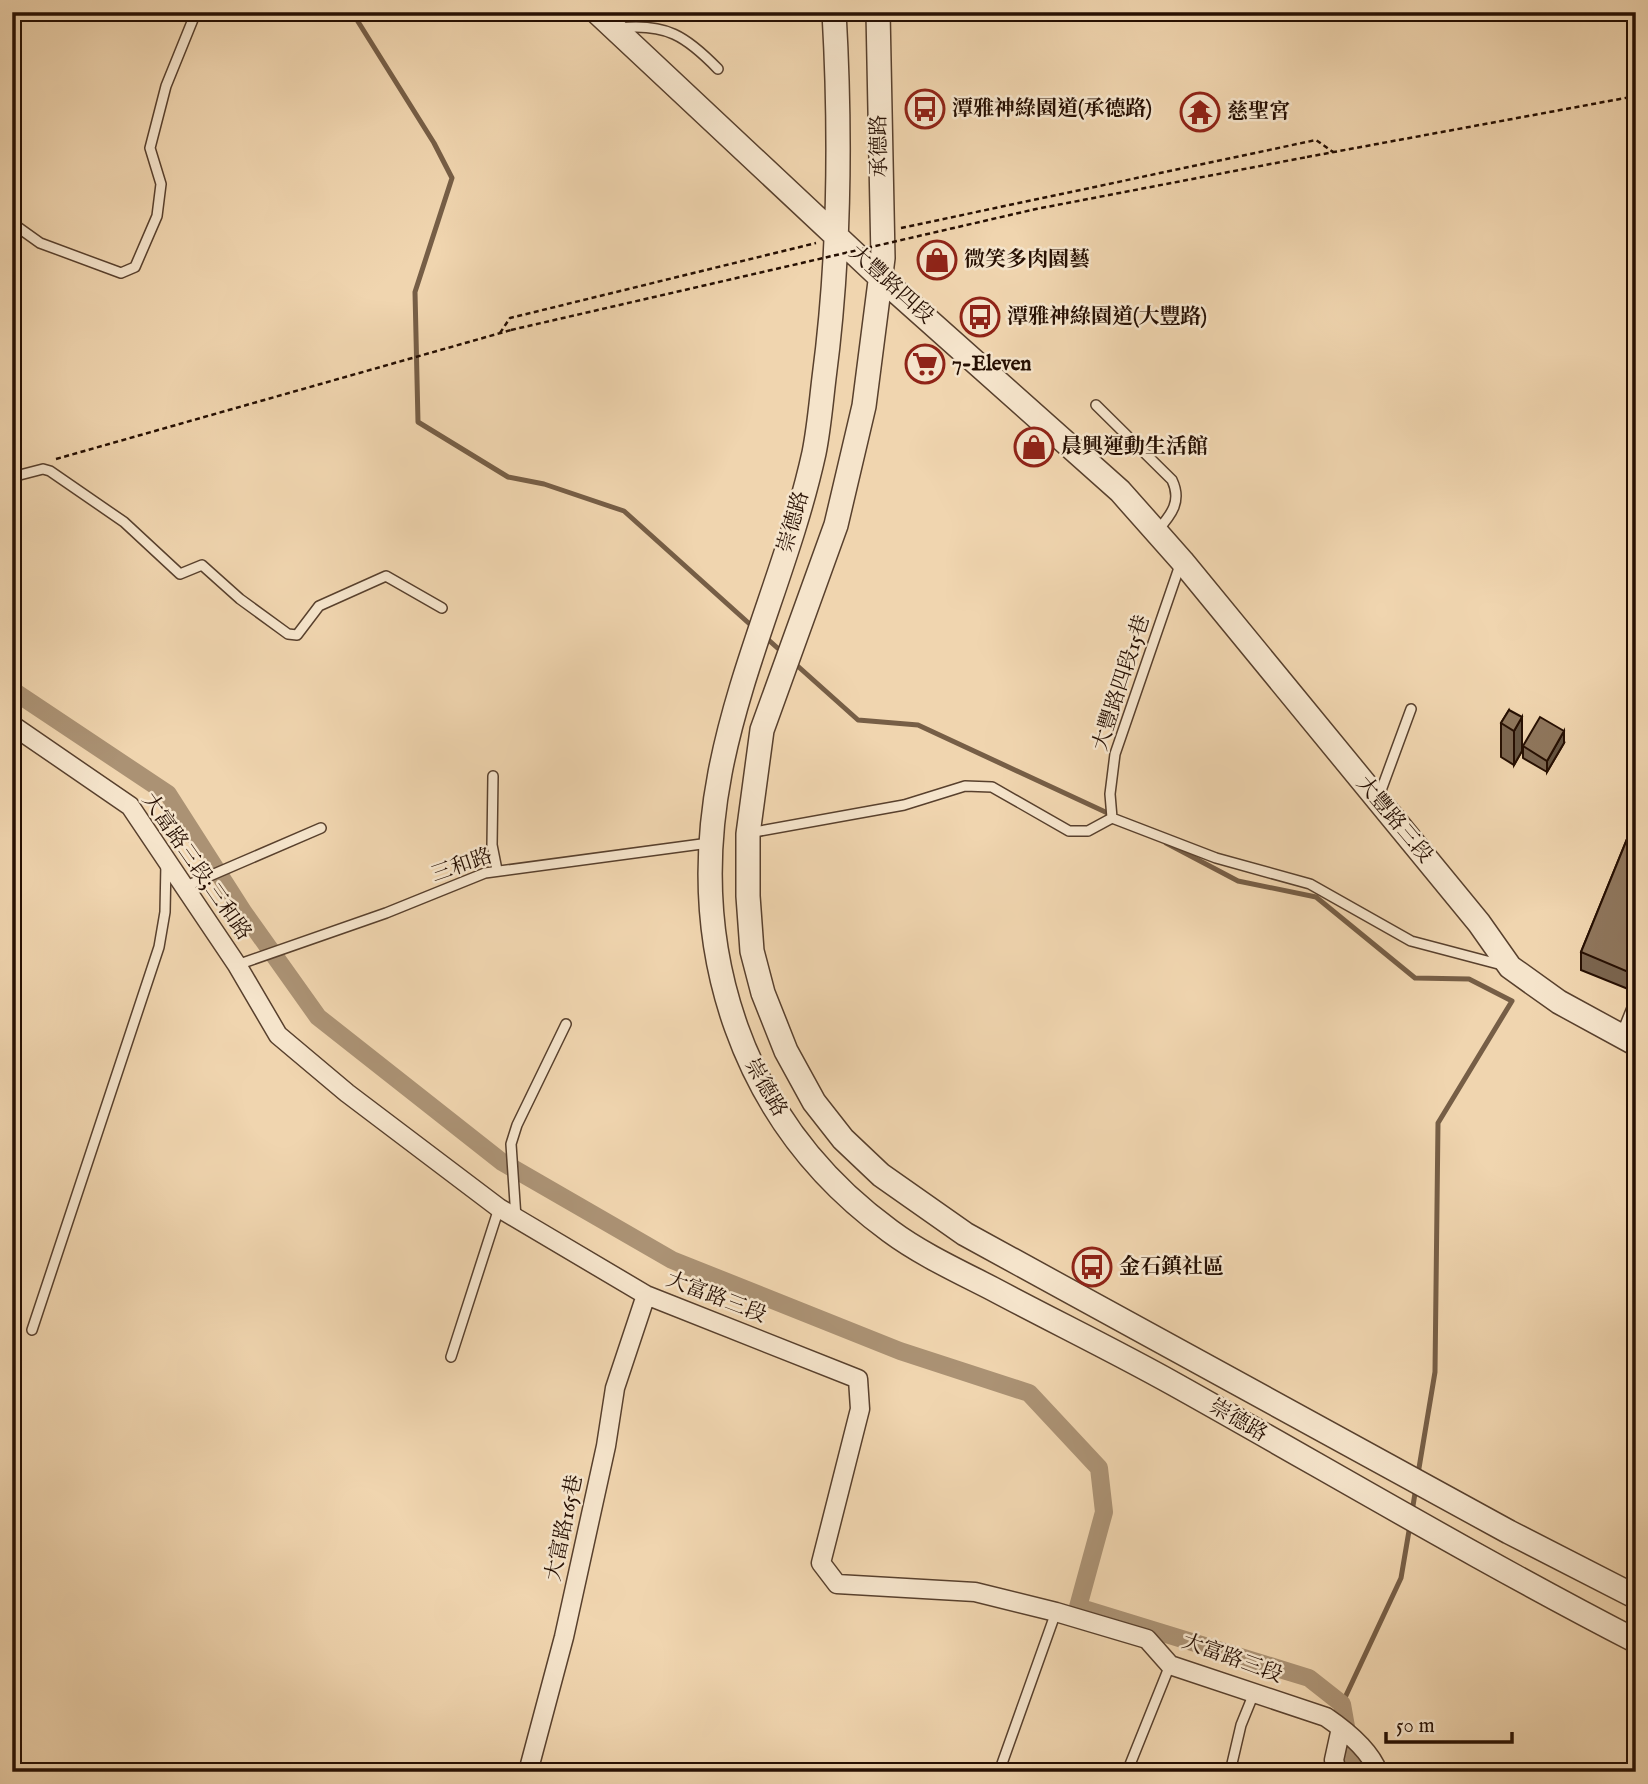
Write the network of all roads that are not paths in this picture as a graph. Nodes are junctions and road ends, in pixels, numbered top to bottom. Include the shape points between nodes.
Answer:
1 (196, 12) edge
2 (597, 12) edge
3 (834, 12) edge
4 (878, 12) edge
5 (614, 28) junction
6 (718, 69) dead end
7 (12, 223) edge
8 (836, 237) junction
9 (882, 279) junction
10 (1096, 405) dead end
11 (12, 477) edge
12 (1156, 532) junction
13 (1182, 561) junction
14 (442, 608) dead end
15 (1411, 709) dead end
16 (12, 725) edge
17 (492, 776) dead end
18 (1378, 801) junction
19 (1112, 818) junction
20 (321, 828) dead end
21 (748, 834) junction
22 (709, 843) junction
23 (166, 861) junction
24 (497, 870) junction
25 (184, 887) junction
26 (237, 965) junction
27 (1510, 967) junction
28 (1636, 998) edge
29 (566, 1024) dead end
30 (1628, 1040) edge
31 (511, 1210) junction
32 (646, 1295) junction
33 (32, 1330) dead end
34 (451, 1357) dead end
35 (1636, 1598) edge
36 (1056, 1612) junction
37 (1636, 1641) edge
38 (1170, 1665) junction
39 (1254, 1693) junction
40 (1341, 1728) junction
41 (528, 1772) edge
42 (999, 1772) edge
43 (1126, 1772) edge
44 (1230, 1772) edge
45 (1337, 1772) edge
46 (1378, 1772) edge

1 - 7 lane via 166,86 150,148 161,184 157,216 135,267 121,273 40,243
2 - 5 street, 大豐路四段
3 - 8 street, 承德路
4 - 9 street, 承德路
5 - 6 lane via 644,25 671,31 695,45
5 - 8 street, 大豐路四段
8 - 9 street, 大豐路四段
8 - 22 street, 崇德路 via 831,328 814,452 732,714
9 - 12 street, 大豐路四段 via 1120,491
9 - 21 street, 崇德路 via 864,405 836,525 762,730
10 - 12 lane via 1172,480 1178,492 1174,512
11 - 14 lane via 50,471 124,522 180,574 202,565 288,634 297,635 319,606 386,576
12 - 13 street, 大豐路四段
13 - 18 street, 大豐路三段
13 - 19 lane, 大豐路四段15巷 via 1115,754
15 - 18 lane
16 - 23 street, 大富路三段;三和路 via 130,806
17 - 24 lane via 492,845
18 - 27 street, 大豐路三段
19 - 21 lane via 1088,831 1069,831 992,787 965,786 904,805
19 - 27 lane via 1216,858 1310,884 1411,941
20 - 25 lane
21 - 35 street, 崇德路 via 752,951 763,993 814,1102 843,1139 881,1175 965,1234
22 - 24 lane, 三和路
22 - 37 street, 崇德路 via 715,941 726,996 746,1056 778,1114 848,1196 891,1232 948,1266 1171,1383 1490,1565
23 - 25 street, 大富路三段;三和路
23 - 33 lane via 166,912 159,947
24 - 26 lane, 三和路
25 - 26 street, 大富路三段;三和路
26 - 31 street, 大富路三段 via 278,1035 346,1093
27 - 30 street, 大豐路三段 via 1559,1002
28 - 30 lane
29 - 31 lane via 511,1144
31 - 32 street, 大富路三段
31 - 34 lane via 489,1246
32 - 36 street, 大富路三段 via 858,1380 860,1409 821,1563 837,1584 975,1592
32 - 41 street, 大富路165巷 via 615,1388 564,1637
36 - 38 street, 大富路三段 via 1147,1639
36 - 42 lane
38 - 39 street, 大富路三段
38 - 43 lane
39 - 40 street, 大富路三段 via 1326,1717
39 - 44 lane
40 - 45 street via 1334,1759
40 - 46 street, 大富路三段

